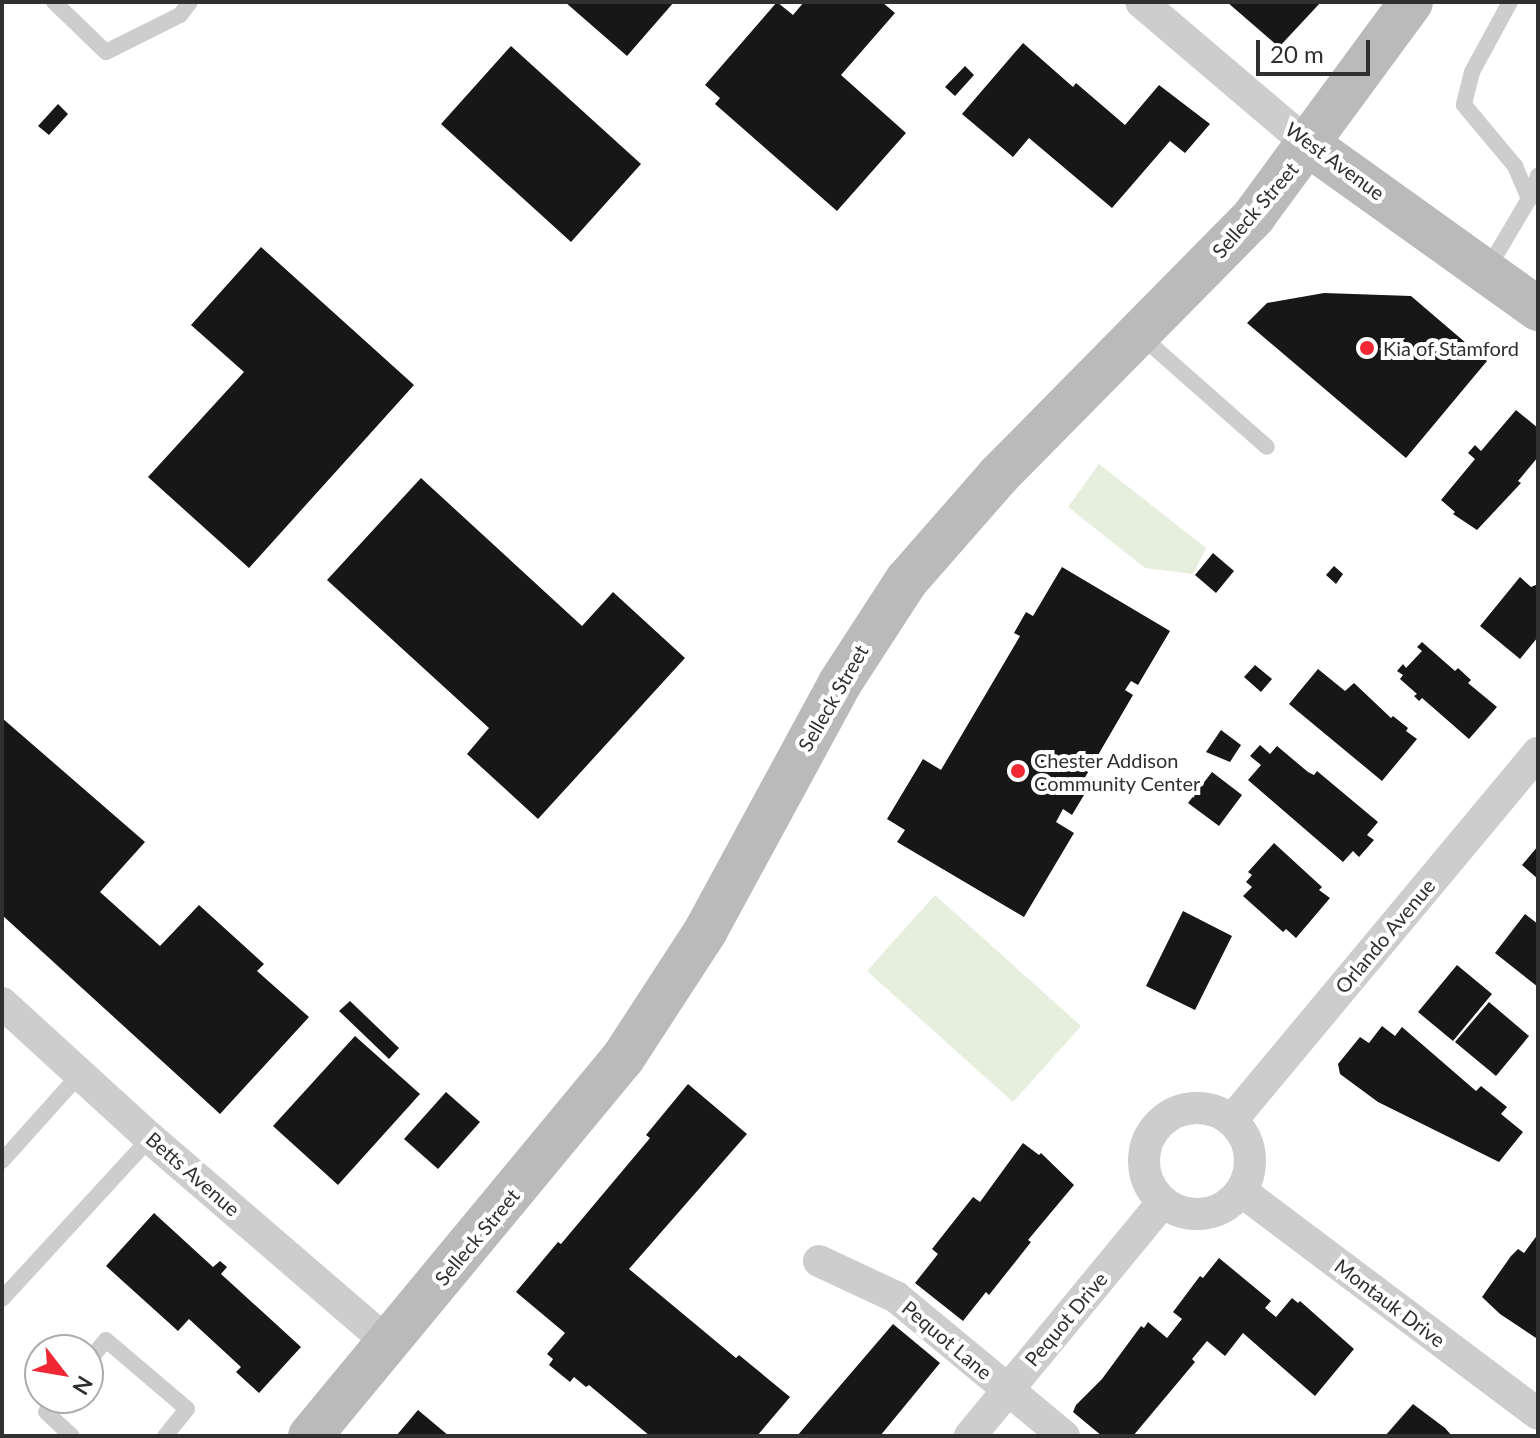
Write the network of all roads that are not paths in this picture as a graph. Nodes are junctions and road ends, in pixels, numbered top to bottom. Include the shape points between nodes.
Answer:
1 (54, 2) edge
2 (190, 2) edge
3 (1141, 2) edge
4 (1411, 2) edge
5 (1510, 2) edge
6 (1309, 145) junction
7 (1538, 176) edge
8 (1533, 197) edge
9 (1487, 270) junction
10 (1538, 309) edge
11 (1139, 334) junction
12 (1267, 447) dead end
13 (1538, 753) edge
14 (2, 1003) edge
15 (80, 1074) junction
16 (1232, 1120) junction
17 (150, 1138) junction
18 (2, 1161) edge
19 (1241, 1191) junction
20 (1163, 1202) junction
21 (819, 1261) dead end
22 (2, 1299) edge
23 (104, 1342) edge
24 (387, 1342) junction
25 (1008, 1390) junction
26 (1537, 1411) edge
27 (48, 1414) edge
28 (72, 1436) edge
29 (165, 1436) edge
30 (310, 1436) edge
31 (970, 1436) edge
32 (1064, 1436) edge

1 - 2 lane via 106,52 180,15
3 - 6 street, West Avenue
4 - 6 main road, Selleck Street
5 - 8 lane via 1472,72 1464,105 1515,166
6 - 9 main road, West Avenue
6 - 11 main road, Selleck Street via 1254,216
7 - 8 lane
8 - 9 lane
9 - 10 main road, West Avenue
11 - 12 lane
11 - 24 main road, Selleck Street via 965,511 907,580 840,683 727,893 646,1024 574,1122
13 - 16 street, Orlando Avenue
14 - 15 street, Betts Avenue
15 - 17 street, Betts Avenue
15 - 18 lane
16 - 19 street via 1246,1141 1250,1166
16 - 20 street via 1210,1109 1186,1108 1164,1118 1149,1137 1143,1161 1149,1185
17 - 22 lane
17 - 24 street, Betts Avenue
19 - 20 street via 1225,1207 1205,1214 1183,1213
19 - 26 street, Montauk Drive
20 - 25 street, Pequot Drive
21 - 25 street, Pequot Lane via 896,1297
23 - 29 lane via 187,1409
24 - 30 main road, Selleck Street
25 - 31 street, Pequot Drive
25 - 32 street, Pequot Lane
27 - 28 lane

